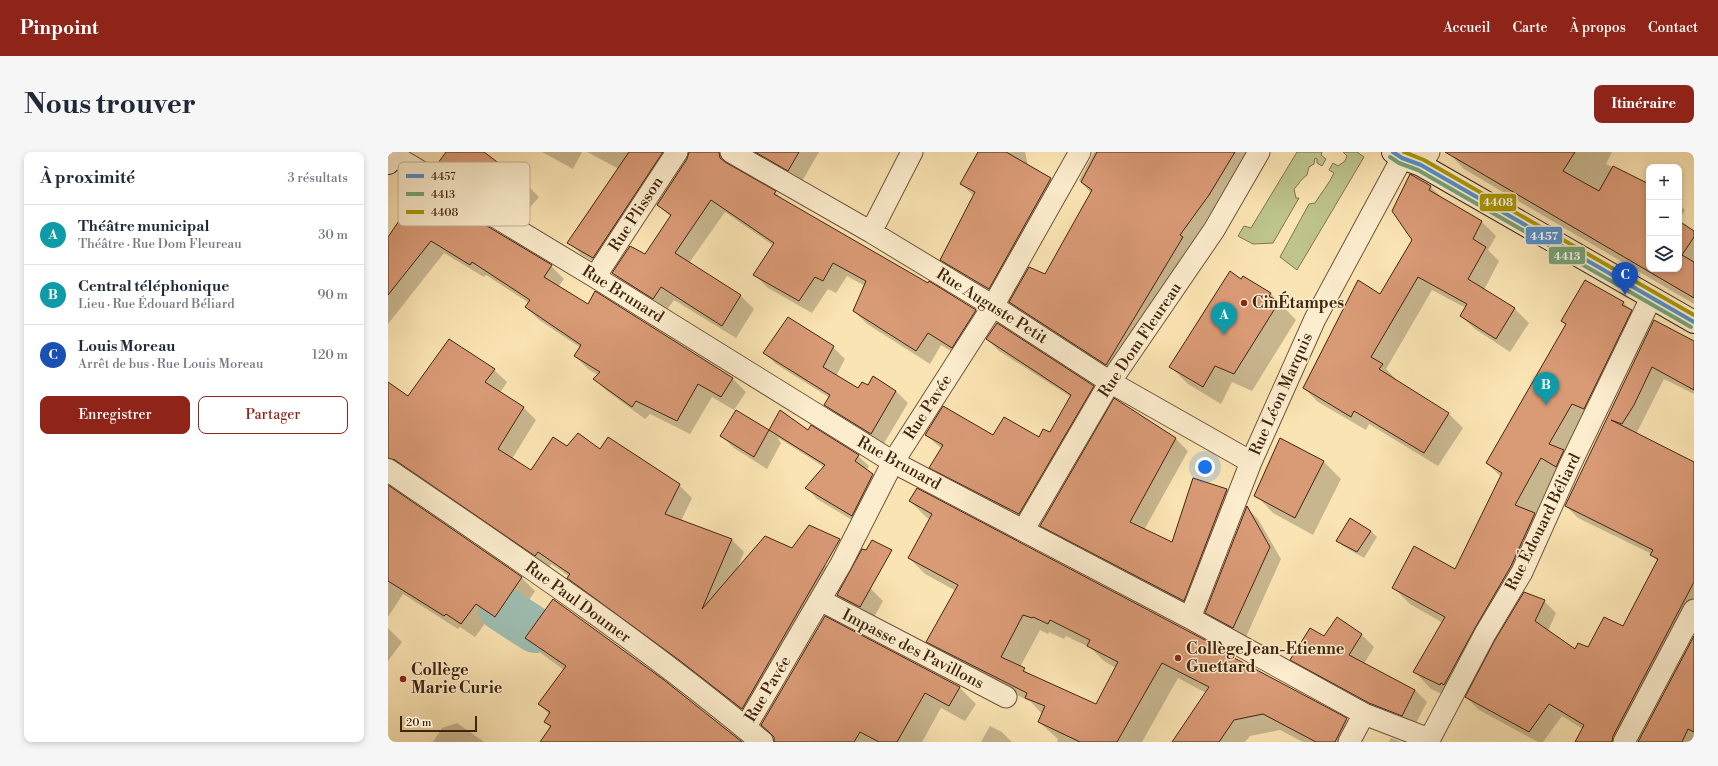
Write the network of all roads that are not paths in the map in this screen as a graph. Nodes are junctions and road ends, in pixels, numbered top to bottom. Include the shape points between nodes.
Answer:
1 (677, 152) edge
2 (731, 152) edge
3 (912, 152) edge
4 (1080, 152) edge
5 (1259, 152) edge
6 (391, 156) edge
7 (1411, 157) edge
8 (401, 162) edge
9 (509, 226) edge
10 (871, 232) junction
11 (595, 277) junction
12 (1651, 298) junction
13 (993, 306) junction
14 (1694, 322) edge
15 (1110, 382) junction
16 (893, 462) junction
17 (1251, 462) junction
18 (388, 470) edge
19 (1024, 529) junction
20 (820, 600) junction
21 (1694, 610) edge
22 (1190, 618) junction
23 (1006, 697) dead end
24 (1364, 714) junction
25 (745, 728) junction
26 (1428, 741) edge
27 (762, 742) edge
28 (1349, 742) edge
29 (1624, 742) edge

1 - 11 street, Rue Plisson
2 - 10 street, Rue Auguste Petit
3 - 10 street
4 - 13 street, Rue Pavée
5 - 15 street, Rue Dom Fleureau via 1211,235
6 - 8 street, Rue Brunard
7 - 12 street
7 - 17 street, Rue Léon Marquis via 1315,319
9 - 11 street, Rue Brunard
10 - 13 street, Rue Auguste Petit
11 - 16 street, Rue Brunard
12 - 14 street
12 - 26 street, Rue Édouard Béliard via 1570,465 1522,572 1485,634
13 - 15 street, Rue Auguste Petit
13 - 16 street, Rue Pavée
15 - 17 street, Rue Auguste Petit
15 - 19 street, Rue Dom Fleureau
16 - 19 street, Rue Brunard
16 - 20 street, Rue Pavée
17 - 22 street, Rue Léon Marquis
18 - 25 street, Rue Paul Doumer via 598,614
19 - 22 street, Rue Brunard
20 - 23 street, Impasse des Pavillons
20 - 25 street, Rue Pavée
21 - 29 street
22 - 24 street, Rue Brunard
24 - 26 street, Rue Brunard
24 - 28 street
25 - 27 street, Rue Paul Doumer

